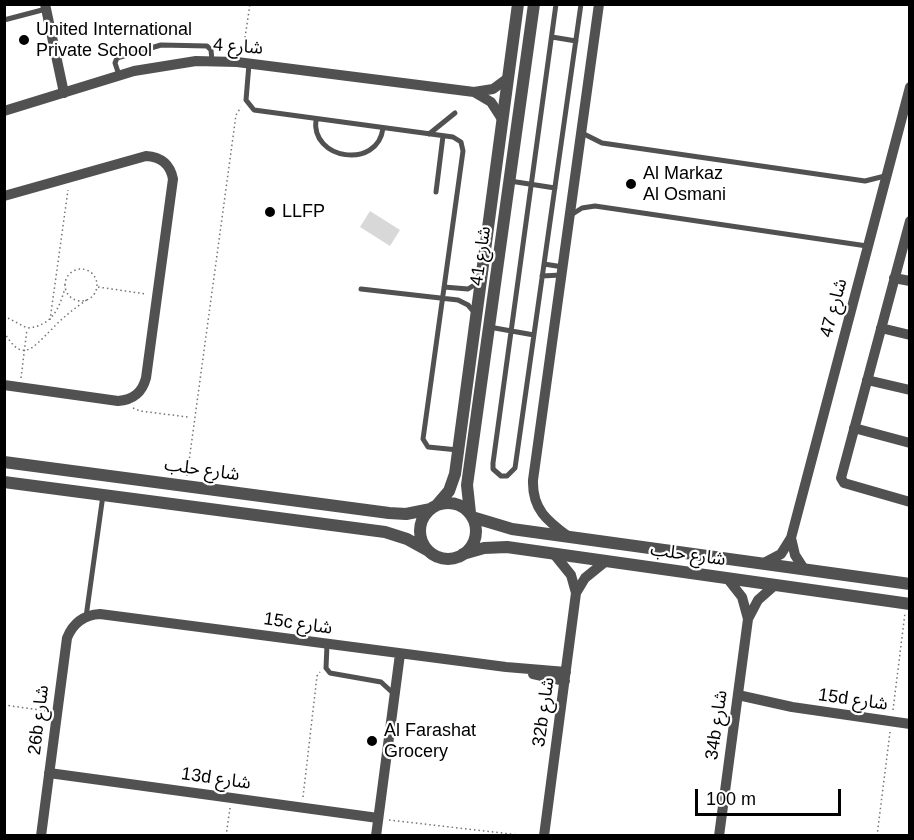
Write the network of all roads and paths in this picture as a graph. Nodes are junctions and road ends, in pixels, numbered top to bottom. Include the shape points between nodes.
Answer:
1 (250, 4) edge
2 (534, 4) edge
3 (556, 4) edge
4 (581, 4) edge
5 (599, 4) edge
6 (517, 6) edge
7 (46, 7) edge
8 (4, 20) edge
9 (552, 37) junction
10 (576, 40) junction
11 (212, 61) junction
12 (245, 63) junction
13 (119, 76) junction
14 (508, 78) junction
15 (909, 87) edge
16 (68, 92) junction
17 (474, 92) junction
18 (247, 104) junction
19 (4, 111) edge
20 (455, 113) dead end
21 (316, 119) junction
22 (502, 120) junction
23 (383, 128) junction
24 (582, 133) junction
25 (429, 134) junction
26 (443, 136) junction
27 (886, 176) junction
28 (70, 177) junction
29 (510, 181) junction
30 (531, 184) junction
31 (555, 188) junction
32 (436, 192) dead end
33 (4, 196) edge
34 (571, 215) junction
35 (909, 227) edge
36 (868, 246) junction
37 (544, 264) junction
38 (564, 271) junction
39 (542, 276) junction
40 (894, 278) junction
41 (480, 281) junction
42 (909, 281) edge
43 (66, 287) junction
44 (97, 287) junction
45 (444, 288) junction
46 (361, 289) dead end
47 (157, 296) junction
48 (88, 298) junction
49 (443, 298) junction
50 (4, 316) edge
51 (475, 318) junction
52 (50, 320) junction
53 (489, 327) junction
54 (27, 328) junction
55 (881, 328) junction
56 (511, 331) junction
57 (4, 332) edge
58 (534, 335) junction
59 (909, 335) edge
60 (24, 351) junction
61 (867, 380) junction
62 (4, 385) edge
63 (20, 387) junction
64 (909, 390) edge
65 (126, 401) junction
66 (188, 417) dead end
67 (854, 428) junction
68 (909, 443) edge
69 (458, 450) junction
70 (4, 462) edge
71 (4, 483) edge
72 (186, 486) junction
73 (103, 495) junction
74 (909, 502) edge
75 (434, 507) junction
76 (471, 515) junction
77 (569, 537) junction
78 (791, 538) junction
79 (427, 550) junction
80 (463, 554) junction
81 (554, 554) junction
82 (606, 561) junction
83 (764, 563) junction
84 (804, 569) junction
85 (727, 578) junction
86 (909, 584) edge
87 (775, 585) junction
88 (576, 593) junction
89 (909, 604) edge
90 (86, 617) junction
91 (748, 619) junction
92 (327, 645) junction
93 (400, 654) junction
94 (326, 668) junction
95 (565, 676) junction
96 (394, 694) junction
97 (737, 699) junction
98 (4, 705) edge
99 (57, 712) junction
100 (909, 724) edge
101 (49, 773) junction
102 (231, 798) junction
103 (302, 808) junction
104 (378, 818) junction
105 (41, 836) edge
106 (226, 836) edge
107 (376, 836) edge
108 (528, 836) edge
109 (544, 836) edge
110 (719, 836) edge

1 - 12 path
2 - 29 street, شارع 41
3 - 9 lane
4 - 10 lane
5 - 24 street
6 - 14 street, شارع 41
7 - 8 lane
7 - 16 street
9 - 10 lane
9 - 30 lane
10 - 31 lane
11 - 12 street, شارع 4
11 - 13 street, شارع 4 via 165,64
11 - 13 lane via 207,46 161,45 117,58
12 - 17 street, شارع 4
12 - 18 lane
13 - 16 street, شارع 4
14 - 17 street, شارع 4 via 493,89
14 - 22 street, شارع 41
15 - 27 street, شارع 47
16 - 19 street, شارع 4
17 - 22 street via 492,102
18 - 21 lane via 254,110
18 - 72 path via 236,115
20 - 25 lane
21 - 23 lane
21 - 23 lane via 315,130 324,146 346,156 370,151 379,143
22 - 41 street, شارع 41
23 - 25 lane
24 - 27 lane via 602,143 865,181
24 - 34 street
25 - 26 lane
26 - 32 lane
26 - 45 lane via 457,139 463,151
27 - 36 street, شارع 47
28 - 33 street
28 - 47 street via 146,156 167,164 174,184
28 - 52 path
29 - 30 lane
29 - 53 street, شارع 41
30 - 31 lane
30 - 56 lane
31 - 37 lane
34 - 36 lane via 595,206
34 - 38 street
35 - 40 street
36 - 78 street, شارع 47
37 - 38 lane
37 - 39 lane
38 - 39 lane
38 - 77 street via 533,493 543,517
39 - 58 lane
40 - 42 street
40 - 55 street
41 - 45 lane via 468,290
41 - 51 street, شارع 41
43 - 44 path via 70,273 79,269 92,273
43 - 48 path via 74,298
43 - 52 path via 60,307
44 - 47 path
44 - 48 path
45 - 49 lane
46 - 49 lane
47 - 65 street via 144,386
48 - 60 path via 38,345
49 - 51 lane via 464,302
49 - 69 lane via 423,439 428,447
50 - 54 path
51 - 69 street, شارع 41
52 - 54 path
53 - 56 lane
53 - 76 street, شارع 41 via 467,485
54 - 60 path
55 - 59 street
55 - 61 street
56 - 58 lane
56 - 58 lane via 493,463 496,474 501,476 515,468
57 - 60 path via 12,345
60 - 63 path
61 - 64 street
61 - 67 street
62 - 63 street
63 - 65 street
65 - 66 path via 140,411
67 - 68 street
67 - 74 street via 842,481
69 - 75 street, شارع 41 via 452,483
70 - 72 street, شارع حلب
71 - 73 street, شارع حلب
72 - 75 street, شارع حلب via 397,514
73 - 79 street, شارع حلب via 385,532
73 - 90 lane
75 - 76 street via 458,505
75 - 79 street via 421,521
76 - 77 street, شارع حلب via 512,530
76 - 80 street via 475,537
77 - 83 street, شارع حلب
78 - 83 street, شارع 47 via 781,554
78 - 84 street
79 - 80 street via 448,559
80 - 81 street, شارع حلب via 495,547
81 - 82 street, شارع حلب
81 - 88 street via 571,575
82 - 85 street, شارع حلب
82 - 88 street, 32b شارع via 591,571
83 - 84 street, شارع حلب
84 - 86 street, شارع حلب
85 - 87 street, شارع حلب
85 - 91 street, 34b شارع via 742,597
87 - 89 street, شارع حلب
87 - 91 street, 34b شارع via 758,600
88 - 95 street, 32b شارع
90 - 92 street, 15c شارع via 100,614
90 - 99 street, 26b شارع via 74,625 67,638
91 - 97 street, 34b شارع
92 - 93 street, 15c شارع
92 - 94 lane
93 - 95 street, 15c شارع
93 - 96 street
94 - 96 lane via 330,674 381,682
94 - 103 path via 317,676
95 - 109 street, 32b شارع
96 - 104 street
97 - 100 street, 15d شارع
97 - 110 street, 34b شارع
98 - 99 path
99 - 101 street, 26b شارع
101 - 102 street, 13d شارع
101 - 105 street, 26b شارع
102 - 103 street, 13d شارع
102 - 106 path
103 - 104 street, 13d شارع
104 - 107 street
104 - 108 path

